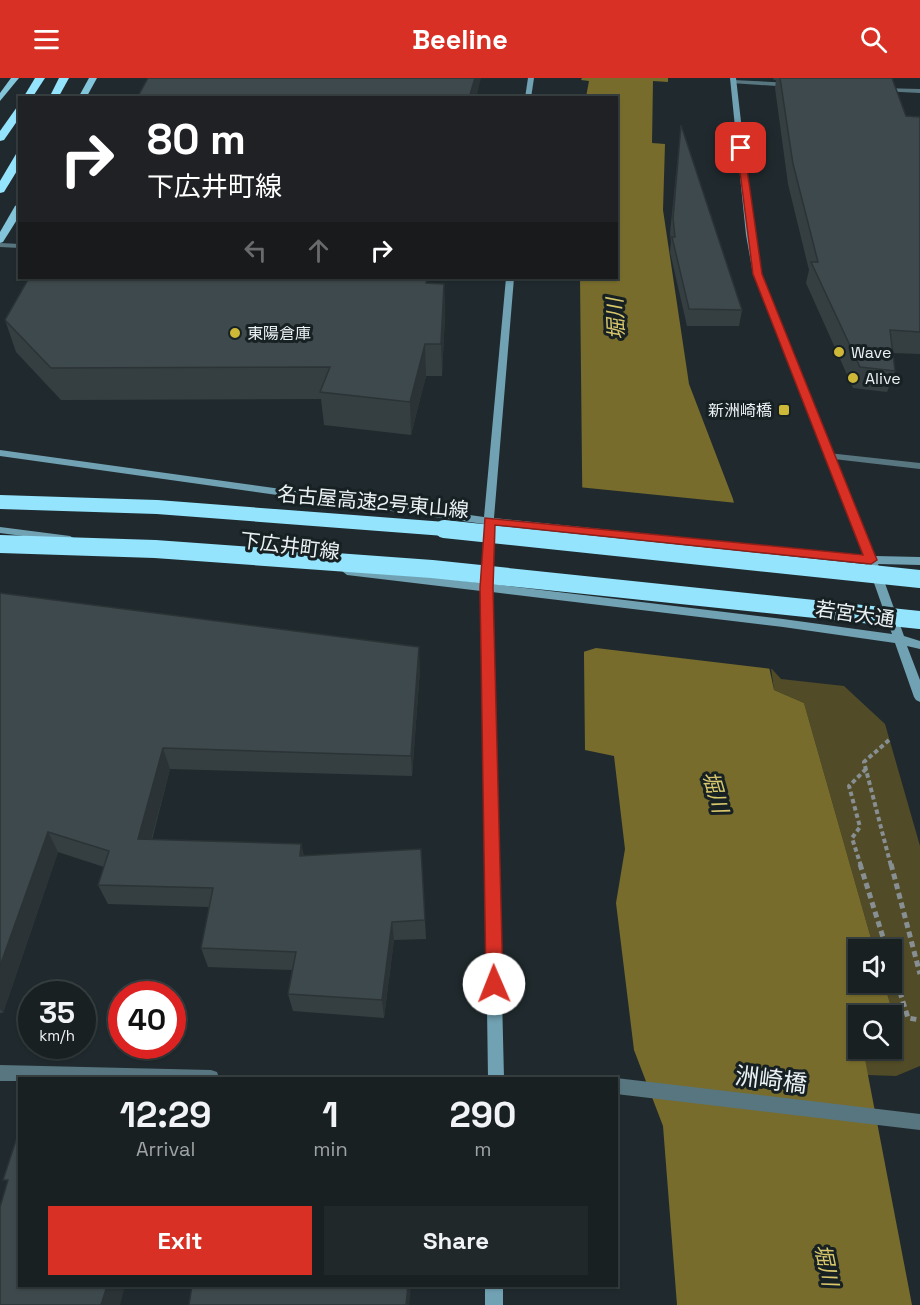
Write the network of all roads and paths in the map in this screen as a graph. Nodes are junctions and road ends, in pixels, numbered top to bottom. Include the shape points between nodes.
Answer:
1 (15, 78) edge
2 (40, 78) edge
3 (64, 78) edge
4 (93, 78) edge
5 (531, 78) edge
6 (733, 80) edge
7 (804, 86) edge
8 (873, 89) edge
9 (920, 91) edge
10 (28, 96) edge
11 (54, 96) edge
12 (83, 96) edge
13 (528, 96) edge
14 (0, 99) edge
15 (18, 112) edge
16 (0, 138) edge
17 (18, 159) edge
18 (0, 190) edge
19 (18, 209) edge
20 (0, 240) edge
21 (0, 245) edge
22 (18, 246) edge
23 (510, 279) edge
24 (0, 453) edge
25 (828, 456) junction
26 (920, 466) edge
27 (0, 502) edge
28 (489, 521) junction
29 (0, 530) edge
30 (0, 544) edge
31 (871, 560) junction
32 (920, 561) edge
33 (920, 579) edge
34 (486, 588) junction
35 (920, 620) edge
36 (783, 623) joint
37 (898, 639) junction
38 (920, 645) edge
39 (920, 697) edge
40 (889, 740) dead end
41 (866, 769) junction
42 (884, 939) edge
43 (920, 974) edge
44 (900, 993) edge
45 (920, 1020) edge
46 (0, 1073) edge
47 (169, 1077) edge
48 (496, 1077) edge
49 (618, 1086) edge
50 (920, 1122) edge
51 (494, 1287) edge
52 (494, 1305) edge

1 - 14 main road
2 - 10 highway
3 - 11 highway
4 - 12 main road
5 - 13 street
6 - 7 street
6 - 25 street via 757,274
8 - 9 street
15 - 16 highway
17 - 18 highway
19 - 20 main road
21 - 22 street
23 - 28 street
24 - 28 street
25 - 26 street
25 - 31 street
27 - 33 highway, 名古屋高速2号東山線, bridge via 157,507 429,527
28 - 31 street
28 - 34 street
29 - 34 street, 下広井町線
30 - 35 highway, bridge via 155,549 432,569
31 - 32 street
31 - 37 street
34 - 36 street, 下広井町線
34 - 48 street
36 - 37 street, 若宮大通
37 - 38 street, 若宮大通
37 - 39 street
40 - 41 path via 864,762
41 - 42 path via 849,786 860,827 852,838
41 - 43 path
44 - 45 path via 908,1018
46 - 47 street
49 - 50 street, 洲崎橋
51 - 52 street

